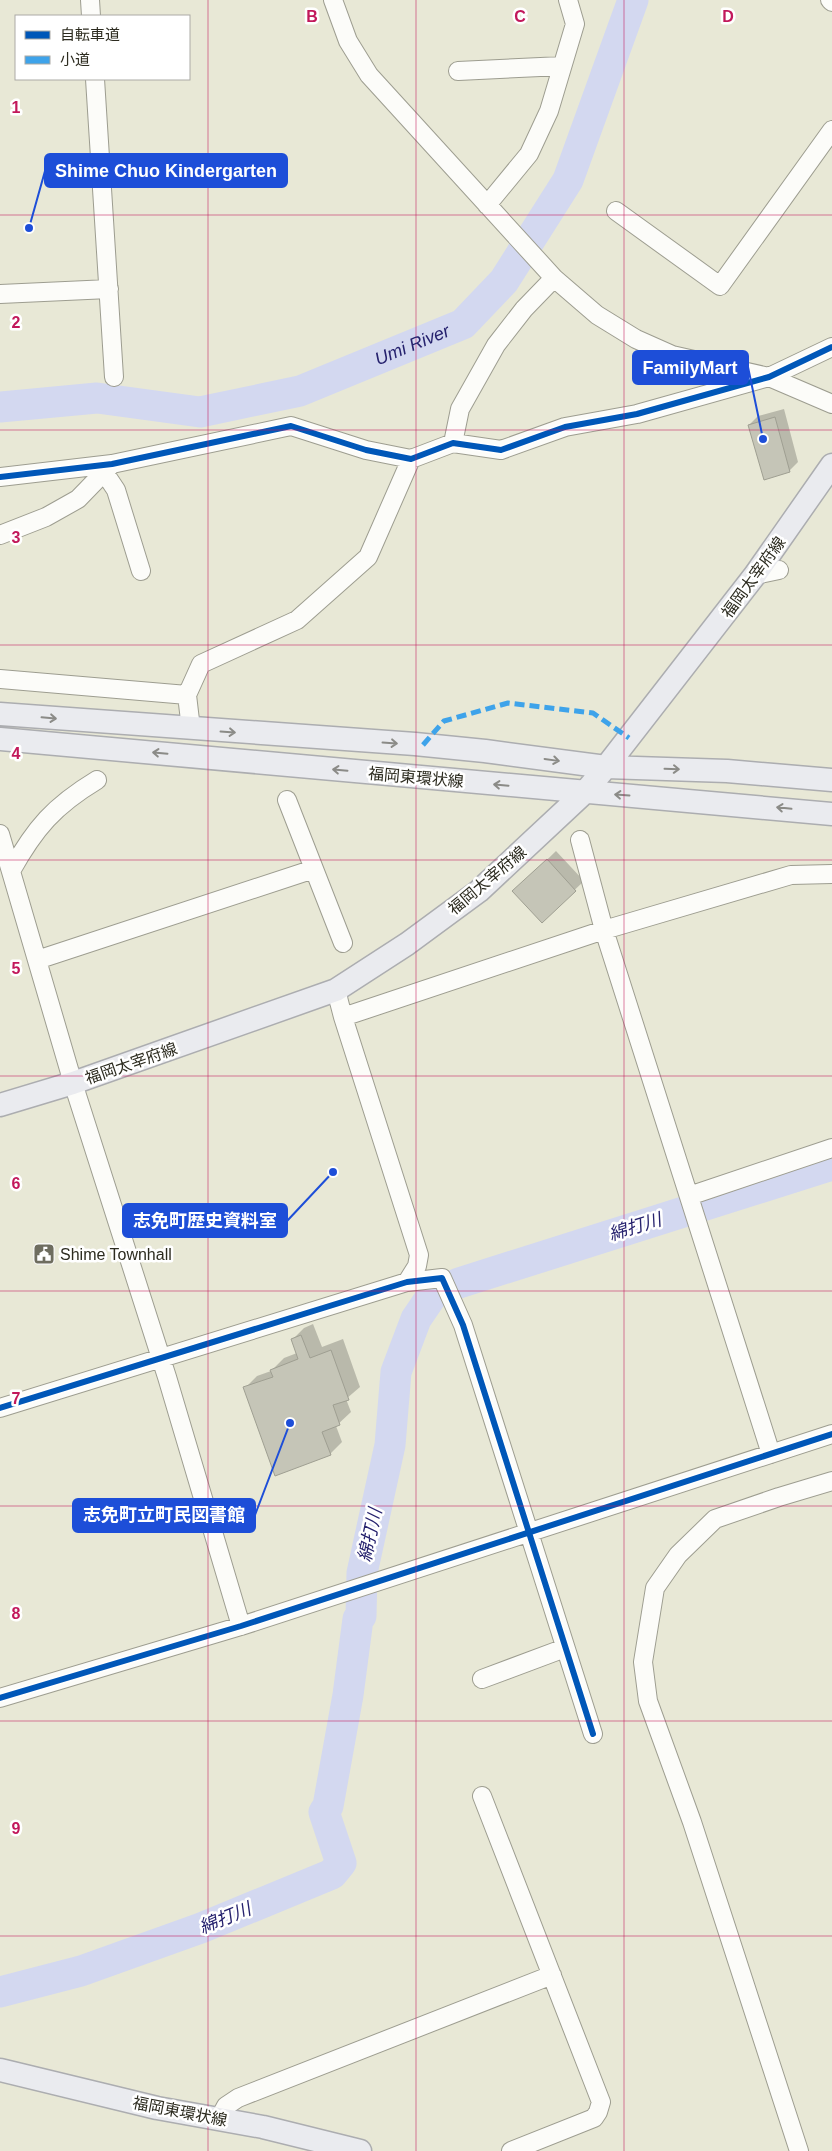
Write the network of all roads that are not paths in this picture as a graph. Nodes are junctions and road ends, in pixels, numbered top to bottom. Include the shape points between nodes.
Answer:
1 (90, 0) edge
2 (333, 0) edge
3 (568, 0) edge
4 (91, 15) edge
5 (562, 66) junction
6 (458, 71) dead end
7 (95, 80) edge
8 (832, 130) edge
9 (491, 209) junction
10 (616, 211) dead end
11 (551, 275) junction
12 (109, 289) junction
13 (0, 294) edge
14 (832, 347) edge
15 (769, 376) junction
16 (114, 377) dead end
17 (832, 404) edge
18 (453, 443) junction
19 (411, 459) junction
20 (832, 465) edge
21 (108, 468) junction
22 (0, 477) edge
23 (0, 535) edge
24 (779, 570) dead end
25 (141, 571) dead end
26 (755, 575) junction
27 (0, 679) edge
28 (187, 695) junction
29 (0, 714) edge
30 (190, 730) junction
31 (0, 739) edge
32 (606, 767) junction
33 (97, 780) dead end
34 (832, 780) edge
35 (585, 792) junction
36 (287, 800) dead end
37 (832, 814) edge
38 (0, 834) edge
39 (580, 840) dead end
40 (314, 869) junction
41 (11, 871) junction
42 (832, 874) edge
43 (604, 930) junction
44 (343, 942) dead end
45 (37, 960) junction
46 (336, 990) junction
47 (343, 1017) junction
48 (73, 1083) junction
49 (0, 1105) edge
50 (832, 1148) edge
51 (689, 1196) junction
52 (407, 1282) junction
53 (160, 1359) junction
54 (0, 1408) edge
55 (832, 1434) edge
56 (771, 1454) junction
57 (832, 1481) edge
58 (528, 1534) junction
59 (242, 1626) junction
60 (565, 1648) junction
61 (482, 1679) dead end
62 (0, 1698) edge
63 (593, 1734) dead end
64 (482, 1796) dead end
65 (552, 1975) junction
66 (0, 2070) edge
67 (219, 2119) junction
68 (360, 2151) edge
69 (511, 2151) edge
70 (799, 2151) edge

1 - 4 street
2 - 9 street via 348,41 369,75
3 - 5 street via 575,24
5 - 6 street
5 - 9 street via 549,111 529,154
7 - 12 street
8 - 10 street via 720,286
9 - 11 street
11 - 15 street via 597,315 636,339 672,355
11 - 18 street via 496,345 460,409
12 - 13 street
12 - 16 street
14 - 15 street
15 - 17 street
15 - 18 street via 636,414 565,427 501,450
18 - 19 street
19 - 21 street via 366,450 290,426
19 - 28 street via 368,557 297,620 201,664
20 - 26 main road, 福岡太宰府線
21 - 22 street
21 - 23 street via 78,500
21 - 25 street
24 - 26 street
26 - 32 main road, 福岡太宰府線
27 - 28 street
28 - 30 street
29 -> 30 main road, 福岡東環状線
30 -> 32 main road, 福岡東環状線 via 415,744
35 -> 31 main road, 福岡東環状線
32 -> 34 main road, 福岡東環状線 via 726,771
32 - 35 main road, 福岡太宰府線
33 - 41 street via 73,794 51,813 30,838
37 -> 35 main road, 福岡東環状線
35 - 46 main road, 福岡太宰府線 via 479,891 407,944
36 - 40 street
38 - 41 street
39 - 43 street
40 - 44 street
40 - 45 street
41 - 45 street
42 - 43 street via 791,875
43 - 47 street
43 - 51 street
45 - 48 street
46 - 47 street
46 - 48 main road, 福岡太宰府線
47 - 52 street via 420,1255
48 - 49 main road, 福岡太宰府線
48 - 53 street
50 - 51 street
51 - 56 street
52 - 53 street
52 - 58 street via 442,1278 463,1325
53 - 54 street
53 - 59 street
55 - 56 street
56 - 58 street
57 - 70 street via 715,1519 678,1556 655,1588 643,1662 648,1701 692,1822
58 - 59 street
58 - 60 street
59 - 62 street
60 - 61 street
60 - 63 street
64 - 65 street
65 - 67 street via 238,2098 226,2106
65 - 69 street via 601,2102 594,2118
66 - 67 main road, 福岡東環状線 via 156,2108
67 - 68 main road, 福岡東環状線

